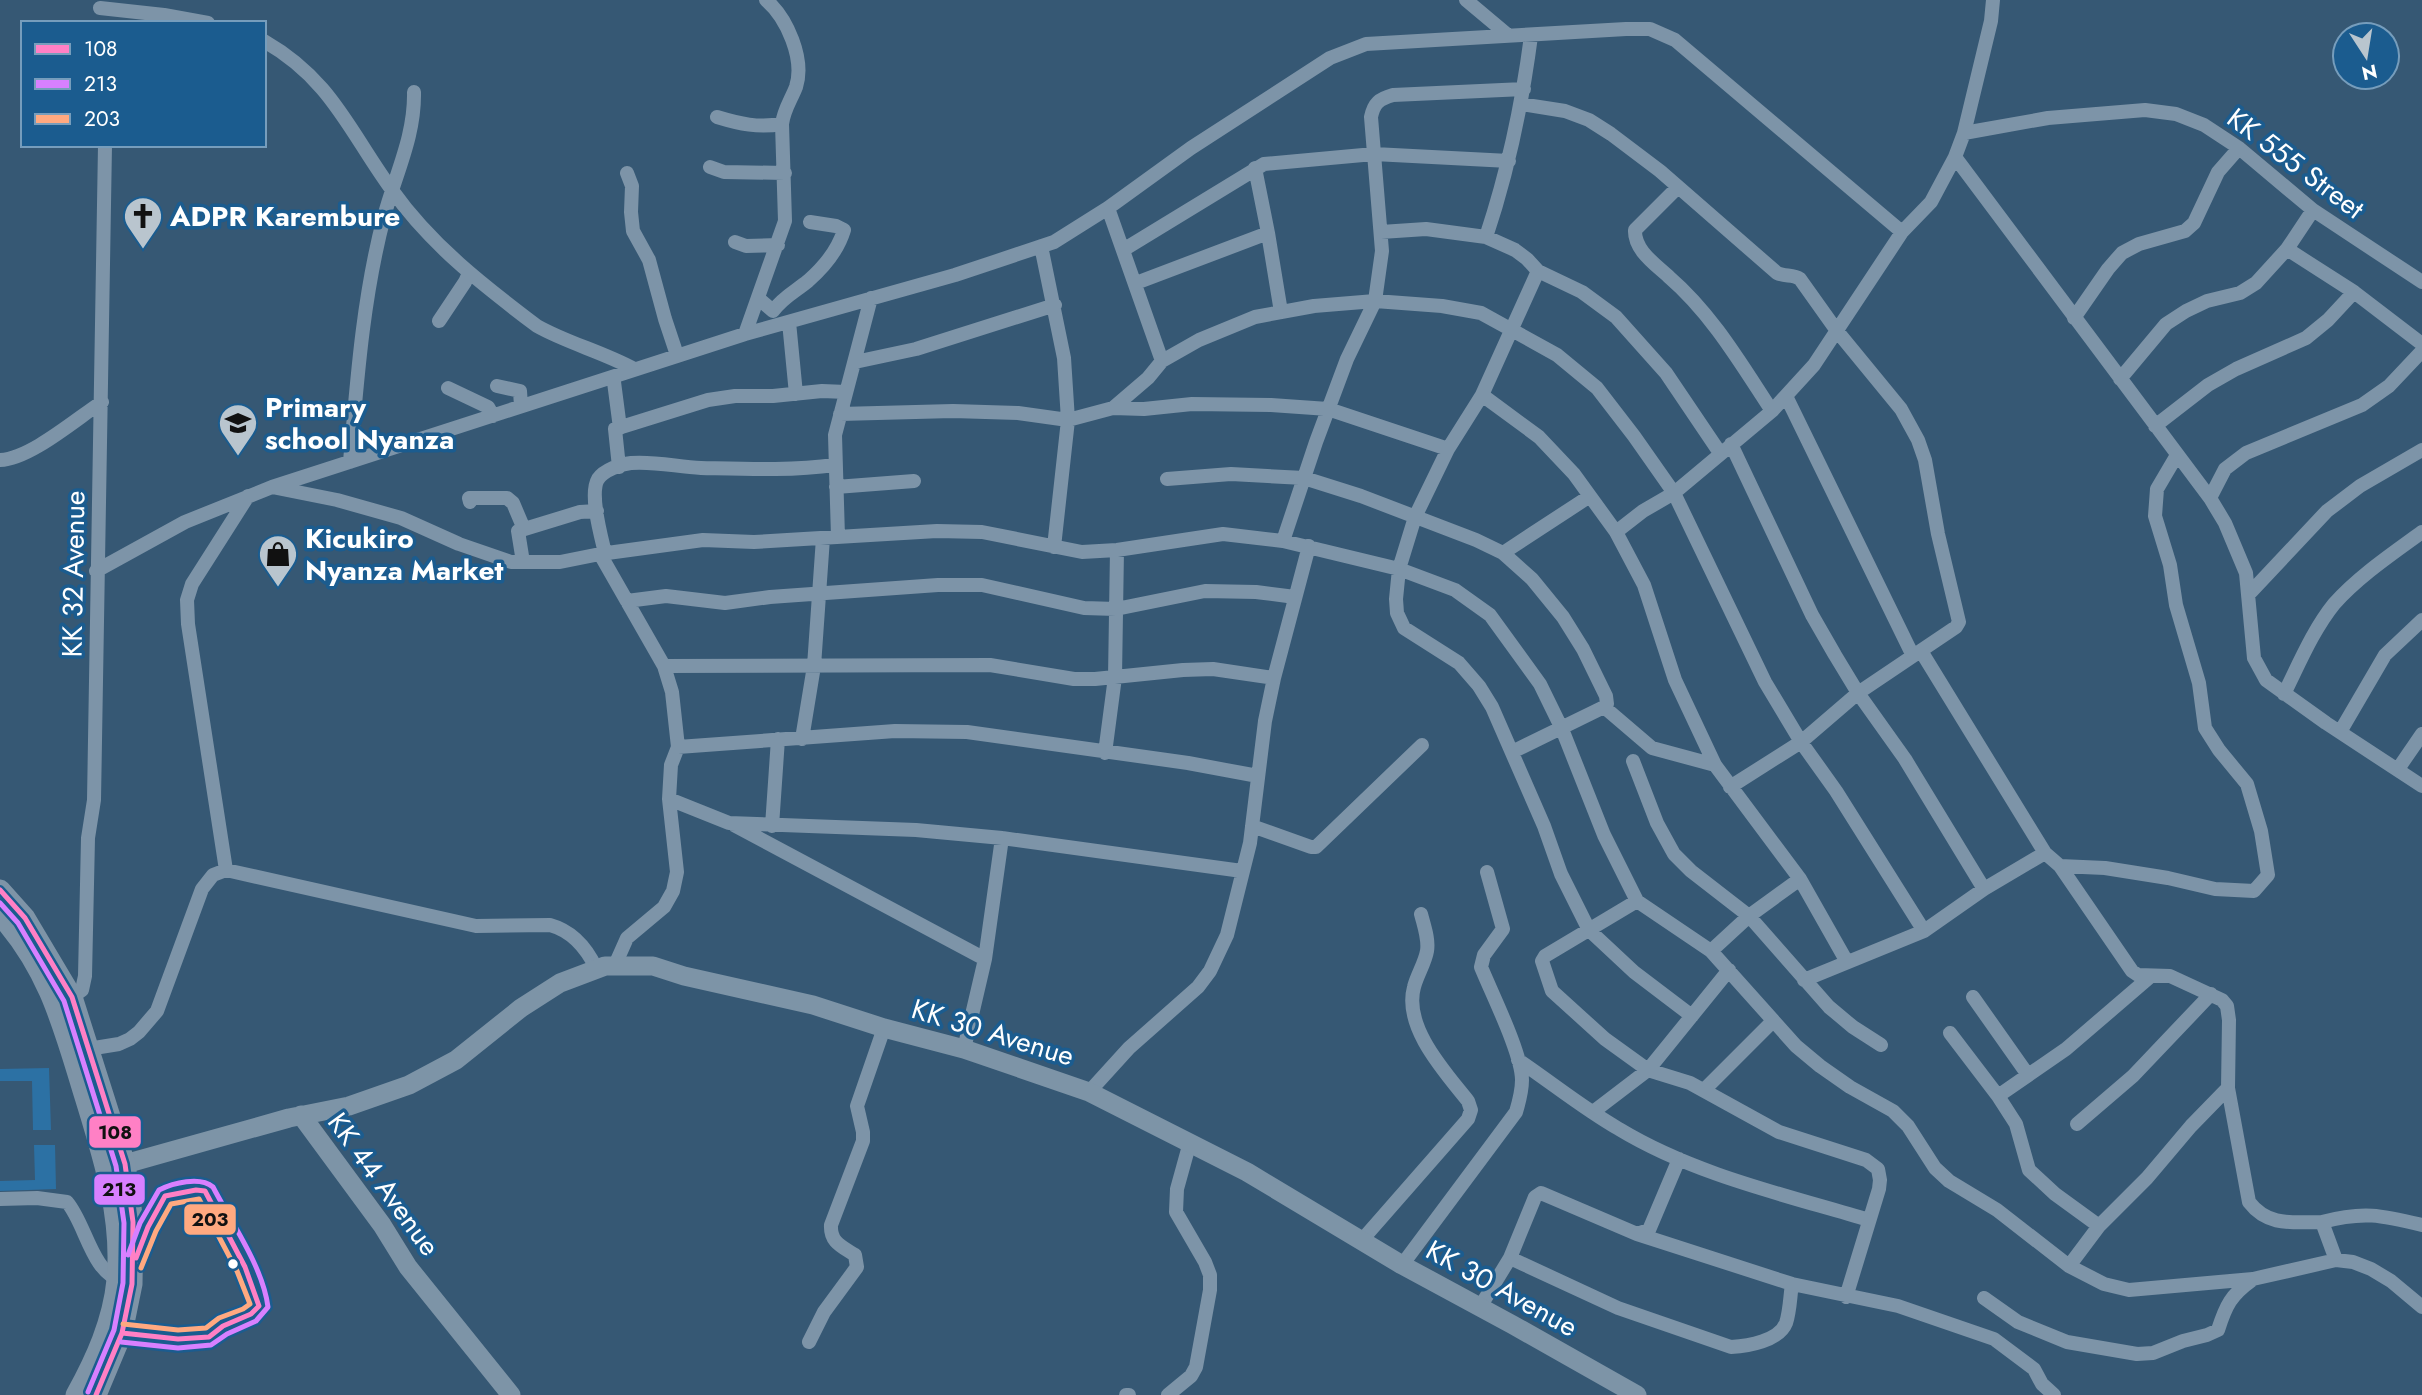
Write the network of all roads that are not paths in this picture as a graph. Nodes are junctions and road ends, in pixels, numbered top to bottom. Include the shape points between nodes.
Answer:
1 (766, 0) edge
2 (1466, 0) edge
3 (1993, 0) edge
4 (100, 10) edge
5 (197, 21) edge
6 (1509, 36) junction
7 (1531, 36) junction
8 (266, 42) edge
9 (414, 92) dead end
10 (1522, 96) junction
11 (717, 117) dead end
12 (782, 124) junction
13 (1964, 133) junction
14 (105, 147) edge
15 (2239, 148) junction
16 (1374, 154) junction
17 (1955, 157) junction
18 (1509, 161) junction
19 (710, 167) dead end
20 (1255, 168) junction
21 (627, 173) dead end
22 (785, 173) junction
23 (1678, 187) junction
24 (393, 191) junction
25 (1108, 208) junction
26 (2313, 210) junction
27 (810, 222) dead end
28 (1381, 232) junction
29 (1902, 232) junction
30 (1268, 233) junction
31 (1486, 237) junction
32 (735, 242) dead end
33 (778, 245) junction
34 (1041, 246) junction
35 (2287, 249) junction
36 (1123, 250) junction
37 (1538, 271) junction
38 (469, 273) junction
39 (2422, 282) edge
40 (1136, 283) junction
41 (2354, 292) junction
42 (758, 298) junction
43 (871, 298) junction
44 (1375, 301) junction
45 (1055, 305) junction
46 (1281, 312) junction
47 (2074, 318) junction
48 (439, 321) dead end
49 (789, 322) junction
50 (1512, 330) junction
51 (1837, 331) junction
52 (745, 334) junction
53 (2422, 344) edge
54 (2422, 351) edge
55 (677, 355) junction
56 (1162, 361) junction
57 (855, 362) junction
58 (634, 369) junction
59 (2120, 379) junction
60 (614, 382) dead end
61 (497, 386) dead end
62 (449, 388) dead end
63 (846, 392) junction
64 (796, 394) junction
65 (1482, 395) junction
66 (1786, 396) junction
67 (102, 402) junction
68 (521, 406) junction
69 (1113, 408) junction
70 (1328, 409) junction
71 (1772, 411) junction
72 (840, 414) junction
73 (493, 416) junction
74 (1068, 420) junction
75 (2155, 426) junction
76 (620, 428) junction
77 (1726, 448) junction
78 (1448, 449) junction
79 (2422, 450) edge
80 (2177, 455) junction
81 (0, 460) edge
82 (350, 462) junction
83 (835, 465) junction
84 (619, 467) junction
85 (1304, 478) junction
86 (1167, 480) dead end
87 (914, 481) dead end
88 (272, 487) junction
89 (836, 487) junction
90 (1674, 493) junction
91 (248, 496) junction
92 (1590, 496) junction
93 (2210, 498) junction
94 (470, 502) dead end
95 (597, 511) junction
96 (1416, 517) junction
97 (524, 529) junction
98 (1616, 532) junction
99 (2422, 532) edge
100 (831, 537) junction
101 (1283, 541) junction
102 (1309, 546) junction
103 (1054, 547) junction
104 (1117, 550) junction
105 (602, 553) junction
106 (1503, 553) junction
107 (523, 562) junction
108 (1399, 569) junction
109 (96, 571) junction
110 (819, 594) junction
111 (2249, 594) junction
112 (1295, 597) junction
113 (627, 601) junction
114 (1116, 609) junction
115 (2422, 620) edge
116 (1917, 654) junction
117 (664, 666) junction
118 (814, 666) junction
119 (1115, 677) junction
120 (1273, 678) junction
121 (1858, 693) junction
122 (2284, 694) junction
123 (1604, 707) junction
124 (1562, 729) junction
125 (2340, 732) junction
126 (2422, 734) edge
127 (778, 739) junction
128 (802, 739) junction
129 (1801, 742) junction
130 (1422, 745) dead end
131 (678, 747) junction
132 (1512, 752) junction
133 (1105, 753) junction
134 (1633, 761) dead end
135 (1715, 765) junction
136 (2398, 769) junction
137 (1258, 776) junction
138 (2422, 786) edge
139 (1730, 787) junction
140 (669, 799) junction
141 (729, 823) junction
142 (772, 826) junction
143 (1252, 826) junction
144 (1002, 838) junction
145 (2045, 853) junction
146 (2060, 866) junction
147 (226, 870) junction
148 (1242, 871) junction
149 (1487, 872) dead end
150 (1800, 879) junction
151 (1984, 889) junction
152 (0, 890) edge
153 (1637, 901) junction
154 (1421, 914) dead end
155 (0, 915) edge
156 (1749, 916) junction
157 (1589, 930) junction
158 (1924, 931) junction
159 (1711, 951) junction
160 (985, 959) junction
161 (1847, 962) junction
162 (605, 967) junction
163 (1729, 970) junction
164 (2151, 976) junction
165 (1804, 980) junction
166 (2211, 994) junction
167 (1973, 997) dead end
168 (64, 1000) junction
169 (1692, 1016) junction
170 (1773, 1021) junction
171 (884, 1028) junction
172 (1950, 1034) dead end
173 (1881, 1045) dead end
174 (88, 1049) junction
175 (964, 1049) junction
176 (1518, 1060) junction
177 (1648, 1070) junction
178 (2028, 1076) junction
179 (2228, 1088) junction
180 (1704, 1090) junction
181 (1089, 1092) junction
182 (1998, 1096) junction
183 (1593, 1112) junction
184 (301, 1115) junction
185 (2077, 1124) dead end
186 (1190, 1142) junction
187 (1679, 1159) junction
188 (116, 1167) junction
189 (0, 1199) edge
190 (1869, 1220) junction
191 (2322, 1222) junction
192 (2422, 1225) edge
193 (2099, 1226) junction
194 (1637, 1234) junction
195 (1362, 1240) junction
196 (1510, 1258) junction
197 (2336, 1260) junction
198 (1402, 1265) junction
199 (2069, 1266) junction
200 (2253, 1279) junction
201 (125, 1282) junction
202 (1792, 1284) junction
203 (1846, 1297) junction
204 (1984, 1298) dead end
205 (1480, 1307) junction
206 (2422, 1307) edge
207 (809, 1342) dead end
208 (76, 1395) edge
209 (96, 1395) edge
210 (511, 1395) edge
211 (1168, 1395) edge
212 (1637, 1395) edge
213 (2054, 1395) edge

1 - 12 street via 785,21 796,55 796,87
2 - 6 street
3 - 13 street
4 - 5 street
6 - 7 street
6 - 25 street via 1366,44 1349,49 1191,148
7 - 10 street
7 - 29 street via 1650,29 1675,40
8 - 24 street via 287,54 324,89
9 - 24 street via 412,121
10 - 16 street via 1380,99 1371,117
10 - 18 street
10 - 23 street via 1589,120
11 - 12 street via 744,126
12 - 22 street
13 - 15 street, KK 555 Street via 2048,118 2145,110 2176,114 2204,125
13 - 17 street
14 - 67 street, KK 32 Avenue
15 - 26 street, KK 555 Street
15 - 47 street via 2218,172 2194,223 2185,231 2122,253
16 - 18 street
16 - 20 street
16 - 28 street
17 - 29 street via 1931,202
17 - 47 street
18 - 31 street
19 - 22 street via 724,172
20 - 30 street
20 - 36 street
21 - 55 street via 632,187 633,231 649,260
22 - 33 street via 785,221
23 - 51 street via 1777,274 1800,279
23 - 71 street via 1635,230 1636,243 1718,330
24 - 38 street
24 - 82 street via 359,351
25 - 34 street via 1066,237
25 - 36 street
26 - 35 street
26 - 39 street, KK 555 Street
27 - 42 street via 844,230 840,246 773,311
28 - 31 street via 1426,229
28 - 44 street
29 - 51 street
30 - 40 street
30 - 46 street
31 - 37 street via 1521,254
32 - 33 street
33 - 42 street
34 - 43 street
34 - 45 street
35 - 41 street
35 - 59 street via 2256,283 2240,293 2207,301 2166,324
36 - 40 street
37 - 50 street
37 - 77 street via 1582,292 1616,317
38 - 48 street
38 - 58 street via 537,326
40 - 56 street
41 - 53 street
41 - 75 street via 2306,338 2208,385
42 - 52 street
43 - 49 street
43 - 57 street
44 - 46 street
44 - 50 street via 1481,313
44 - 70 street
45 - 57 street via 916,349
45 - 74 street
46 - 56 street via 1255,317 1199,340
47 - 59 street
49 - 52 street
49 - 64 street
50 - 65 street
50 - 90 street via 1557,355 1597,388
51 - 66 street
51 - 116 street via 1901,409 1925,460 1938,534 1960,615 1956,627
52 - 55 street
54 - 93 street via 2389,386 2362,405 2246,453 2225,469
55 - 58 street
56 - 69 street
57 - 63 street
58 - 68 street
59 - 75 street
60 - 76 street
61 - 68 street via 520,391
62 - 73 street via 488,407
63 - 64 street
63 - 72 street
64 - 76 street via 708,400
65 - 78 street
65 - 92 street via 1539,437
66 - 71 street
66 - 116 street
67 - 81 street via 26,453
67 - 109 street, KK 32 Avenue
68 - 73 street
69 - 70 street via 1192,404
69 - 74 street
70 - 78 street
70 - 85 street
71 - 77 street
72 - 74 street via 953,411
72 - 83 street
73 - 82 street
74 - 103 street
75 - 80 street
76 - 84 street via 615,429
77 - 90 street
77 - 121 street
78 - 96 street
79 - 111 street via 2327,511
80 - 93 street
80 - 146 street via 2157,489 2155,516 2199,683 2205,728 2247,784 2268,875 2254,891 2215,889 2105,868
82 - 88 street
83 - 84 street via 699,468 628,463
83 - 89 street
84 - 95 street via 596,482
85 - 86 street via 1231,474
85 - 96 street
85 - 101 street
87 - 89 street
88 - 91 street
88 - 107 street via 401,518 459,544 510,562
89 - 100 street
90 - 98 street
90 - 129 street via 1765,682
91 - 109 street via 186,522
91 - 147 street via 192,584 187,600
92 - 98 street
92 - 106 street
93 - 111 street via 2239,554
94 - 97 street via 470,498 507,498
95 - 97 street
95 - 105 street
96 - 106 street
96 - 108 street
97 - 107 street via 517,531
98 - 135 street via 1644,585 1675,680
99 - 122 street via 2334,605
100 - 103 street via 982,532
100 - 105 street via 703,540
100 - 110 street
101 - 102 street
101 - 104 street via 1223,534
102 - 108 street
102 - 112 street
103 - 104 street via 1082,552
104 - 114 street
105 - 107 street via 560,562
105 - 113 street
106 - 123 street via 1563,617 1606,696
108 - 124 street via 1455,590 1490,615 1540,684
108 - 132 street via 1396,606 1404,628 1459,663 1473,678
109 - 168 street, KK 32 Avenue via 94,800 88,838 85,976 82,990
110 - 113 street via 725,603 666,596
110 - 114 street via 982,584 1073,606
110 - 118 street
111 - 122 street via 2254,658 2266,680
112 - 114 street via 1205,591
112 - 120 street
113 - 117 street
114 - 119 street
115 - 125 street via 2385,655
116 - 121 street
116 - 145 street
117 - 118 street
117 - 131 street
118 - 119 street via 990,665 1074,679
118 - 128 street
119 - 120 street via 1213,670
119 - 133 street
120 - 137 street
121 - 129 street
121 - 151 street via 1905,759
122 - 125 street
123 - 124 street
123 - 135 street via 1652,748
124 - 132 street
124 - 153 street via 1604,835
125 - 136 street
126 - 136 street
127 - 128 street
127 - 131 street
127 - 142 street
128 - 133 street via 895,731 967,732
129 - 139 street
129 - 158 street
130 - 143 street via 1316,847
131 - 140 street via 671,765
132 - 157 street
133 - 137 street
134 - 156 street via 1674,854
135 - 139 street
136 - 138 street
137 - 143 street
139 - 150 street
140 - 141 street
140 - 162 street via 677,872 673,891 664,907 627,938
141 - 142 street
141 - 160 street
142 - 144 street via 916,830
143 - 148 street
144 - 148 street
144 - 160 street
145 - 146 street
145 - 151 street
146 - 164 street via 2132,971
147 - 162 street via 476,926 550,925 579,942
147 - 174 street via 213,875 202,889 157,1011 130,1039
148 - 181 street via 1230,927 1204,979
149 - 176 street via 1503,929 1484,955 1482,967
150 - 156 street
150 - 161 street
151 - 158 street
152 - 168 highway via 25,918
153 - 157 street
153 - 159 street
154 - 195 street via 1427,952 1413,989 1419,1030 1471,1110
155 - 168 highway
156 - 159 street
156 - 165 street
157 - 169 street
157 - 177 street via 1545,956 1542,961 1552,991
158 - 161 street
159 - 163 street
160 - 175 street
161 - 165 street
162 - 171 main road, KK 30 Avenue via 653,966 813,1005
162 - 184 main road, KK 30 Avenue via 540,994 433,1074 367,1100
163 - 169 street
163 - 170 street
164 - 166 street via 2170,976
164 - 178 street
165 - 173 street via 1829,1007
166 - 179 street via 2227,1006
166 - 185 street via 2133,1076
167 - 178 street
168 - 174 highway
168 - 188 highway
169 - 177 street
170 - 180 street
170 - 199 street via 1821,1066 1893,1111 1949,1181 1997,1210
171 - 175 main road, KK 30 Avenue
171 - 207 street via 857,1106 863,1141 831,1225 835,1242 855,1255 857,1267 824,1312
172 - 182 street
174 - 188 highway
175 - 181 main road, KK 30 Avenue
176 - 183 street
176 - 198 street via 1522,1079 1516,1112
177 - 180 street
177 - 183 street
178 - 182 street
179 - 191 street via 2249,1202 2265,1218
179 - 193 street
180 - 190 street via 1779,1132 1866,1160 1878,1169 1879,1189
181 - 186 main road, KK 30 Avenue
182 - 193 street via 2016,1124 2029,1170
183 - 187 street
184 - 188 main road, KK 44 Avenue
184 - 210 main road, KK 44 Avenue via 408,1267
186 - 195 main road, KK 30 Avenue
186 - 211 street via 1177,1189 1176,1212 1205,1262 1210,1290 1196,1367
187 - 190 street
187 - 194 street via 1649,1230
188 - 201 highway via 116,1220
189 - 201 street via 67,1202 102,1266
190 - 203 street
191 - 192 street via 2374,1214
191 - 197 street
193 - 199 street
194 - 196 street via 1541,1193 1535,1197
194 - 202 street
195 - 198 main road, KK 30 Avenue
196 - 202 street via 1618,1308 1731,1346 1745,1346 1780,1333 1786,1324
196 - 205 street
197 - 200 street
197 - 206 street via 2371,1269
198 - 205 main road, KK 30 Avenue
199 - 200 street via 2104,1284 2129,1290
200 - 204 street via 2235,1293 2218,1330 2153,1353 2067,1342 2018,1322
201 - 208 highway
201 - 209 highway via 122,1333
202 - 203 street
203 - 213 street via 1898,1306 1994,1339 2034,1368
205 - 212 main road, KK 30 Avenue

